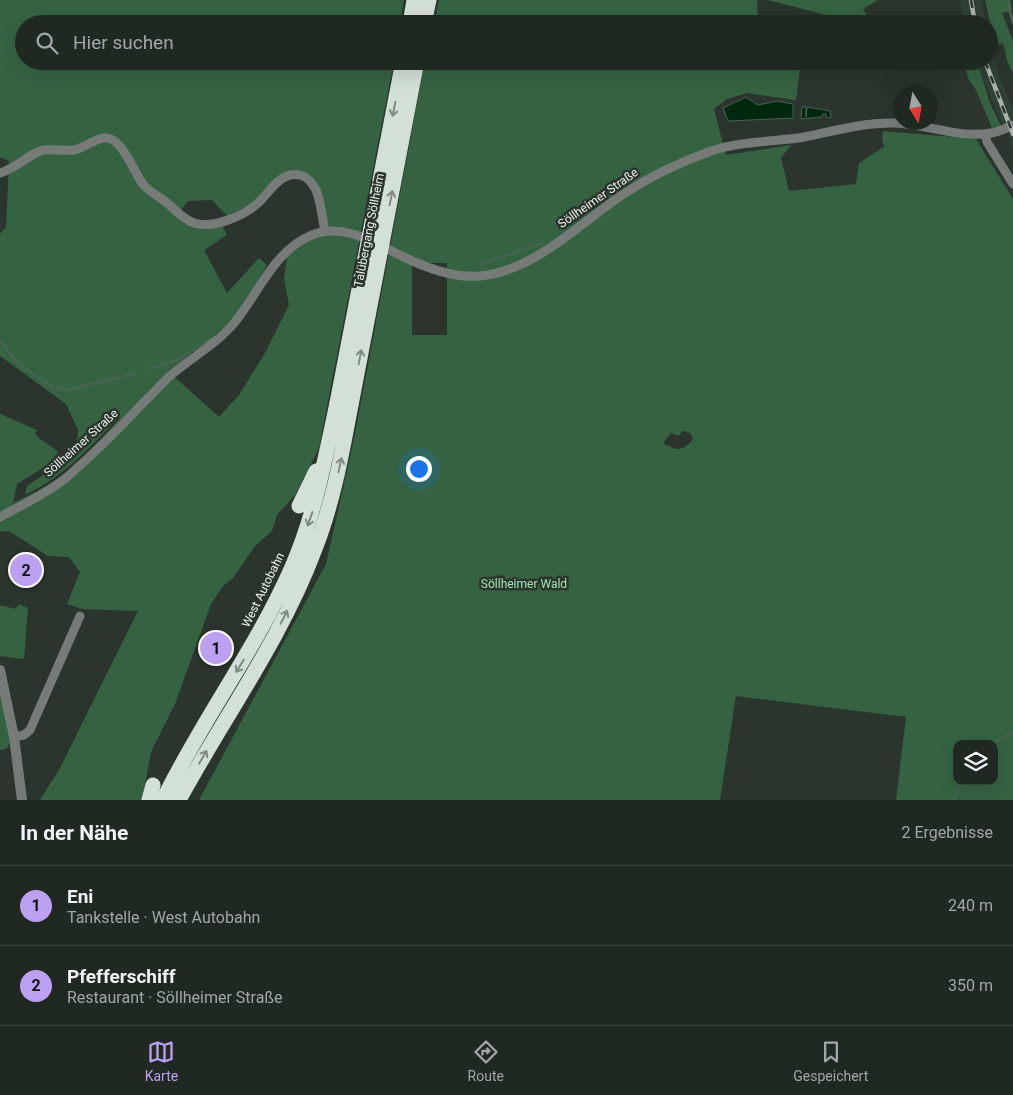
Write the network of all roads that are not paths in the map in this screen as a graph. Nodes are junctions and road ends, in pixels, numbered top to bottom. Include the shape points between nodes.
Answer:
1 (414, 0) edge
2 (429, 0) edge
3 (412, 15) edge
4 (426, 15) edge
5 (401, 70) edge
6 (415, 70) edge
7 (1013, 124) edge
8 (985, 134) junction
9 (0, 173) edge
10 (1013, 184) edge
11 (325, 231) junction
12 (344, 404) junction
13 (330, 438) junction
14 (299, 506) dead end
15 (0, 517) edge
16 (80, 616) dead end
17 (0, 670) edge
18 (14, 737) junction
19 (22, 800) edge
20 (162, 800) edge
21 (179, 800) edge

1 - 3 highway
2 - 4 highway
5 -> 12 highway, Talübergang Söllheim, bridge
12 -> 6 highway, Talübergang Söllheim, bridge
7 - 8 street, Söllheimer Straße
8 - 10 street
8 - 11 street, Söllheimer Straße via 893,123 718,149 650,178 620,196 558,243 520,264 478,276 446,273 352,234
9 - 11 street via 41,151 75,150 104,138 122,148 150,192 193,223 203,225 234,218 257,204 279,180 295,174 304,176 317,192
11 - 15 street, Söllheimer Straße via 294,246 266,275 234,323 170,376 63,480
12 - 13 highway, West Autobahn
21 -> 12 highway via 280,625 307,570 339,469
13 - 14 highway
13 -> 20 highway, West Autobahn via 314,509 291,569 263,625
16 - 18 street via 30,730
17 - 18 street
18 - 19 street

